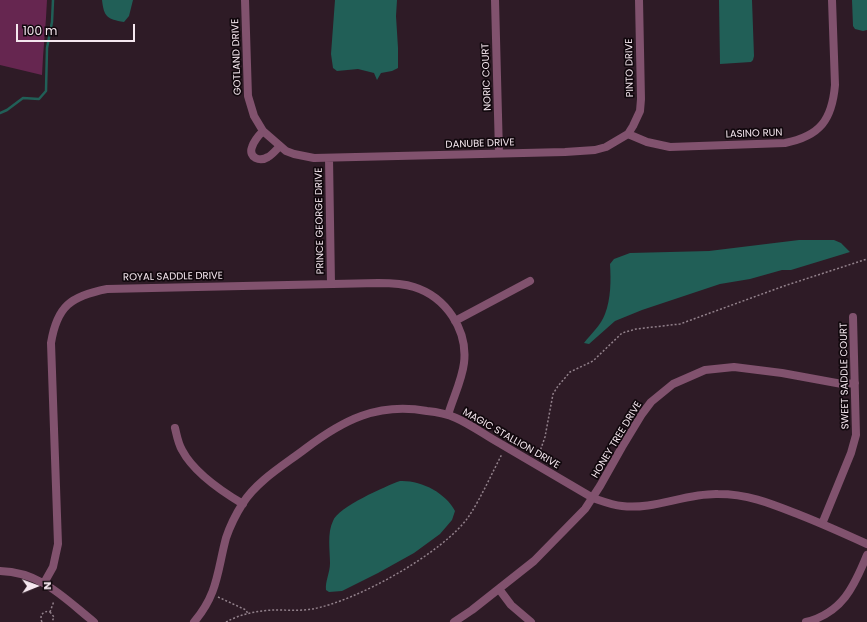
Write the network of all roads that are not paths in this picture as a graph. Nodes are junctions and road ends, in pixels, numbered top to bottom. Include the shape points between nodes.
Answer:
1 (245, 0) edge
2 (495, 0) edge
3 (639, 0) edge
4 (832, 0) edge
5 (263, 131) junction
6 (628, 134) junction
7 (280, 146) junction
8 (499, 153) junction
9 (329, 158) junction
10 (530, 281) dead end
11 (331, 284) junction
12 (853, 317) dead end
13 (455, 321) junction
14 (855, 383) junction
15 (448, 415) junction
16 (175, 428) dead end
17 (593, 498) junction
18 (243, 504) junction
19 (822, 524) junction
20 (867, 544) edge
21 (867, 555) edge
22 (0, 571) edge
23 (44, 583) junction
24 (499, 589) junction
25 (94, 622) edge
26 (194, 622) edge
27 (454, 622) edge
28 (532, 622) edge
29 (806, 622) edge

1 - 5 street, GOTLAND DRIVE via 248,96 254,116
2 - 8 street, NORIC COURT
3 - 6 street, PINTO DRIVE via 642,99 640,111
4 - 6 street, LASINO RUN via 834,99 827,119 811,134 785,143 670,147 647,142
5 - 7 street, GOTLAND DRIVE
5 - 7 street via 252,148 254,157 263,160
6 - 8 street, DANUBE DRIVE via 606,147 595,150
7 - 9 street, GOTLAND DRIVE via 294,154
8 - 9 street, DANUBE DRIVE
9 - 11 street, PRINCE GEORGE DRIVE
10 - 13 street
11 - 13 street, ROYAL SADDLE DRIVE via 390,283 414,287 436,299
11 - 23 street, ROYAL SADDLE DRIVE via 107,289 89,292 67,305 58,316 52,343 58,544 53,567
12 - 14 street, SWEET SADDLE COURT
13 - 15 street, ROYAL SADDLE DRIVE via 462,334 464,363
14 - 17 street, HONEY TREE DRIVE via 842,384 734,367 705,370 689,376 673,384 651,402
14 - 19 street, SWEET SADDLE COURT via 857,426 854,442
15 - 17 street, MAGIC STALLION DRIVE
15 - 18 street, MAGIC STALLION DRIVE via 421,409 392,409 375,411 348,420 321,436 269,477
16 - 18 street via 182,450 195,468
17 - 19 street, MAGIC STALLION DRIVE via 622,506 638,506 700,495 736,495 757,498
17 - 24 street, HONEY TREE DRIVE via 534,561
18 - 26 street, MAGIC STALLION DRIVE via 226,538 212,594 204,611
19 - 20 street, MAGIC STALLION DRIVE
21 - 29 street via 860,575 844,600 822,616
22 - 23 street via 23,573
23 - 25 street
24 - 27 street, HONEY TREE DRIVE
24 - 28 street via 511,605

